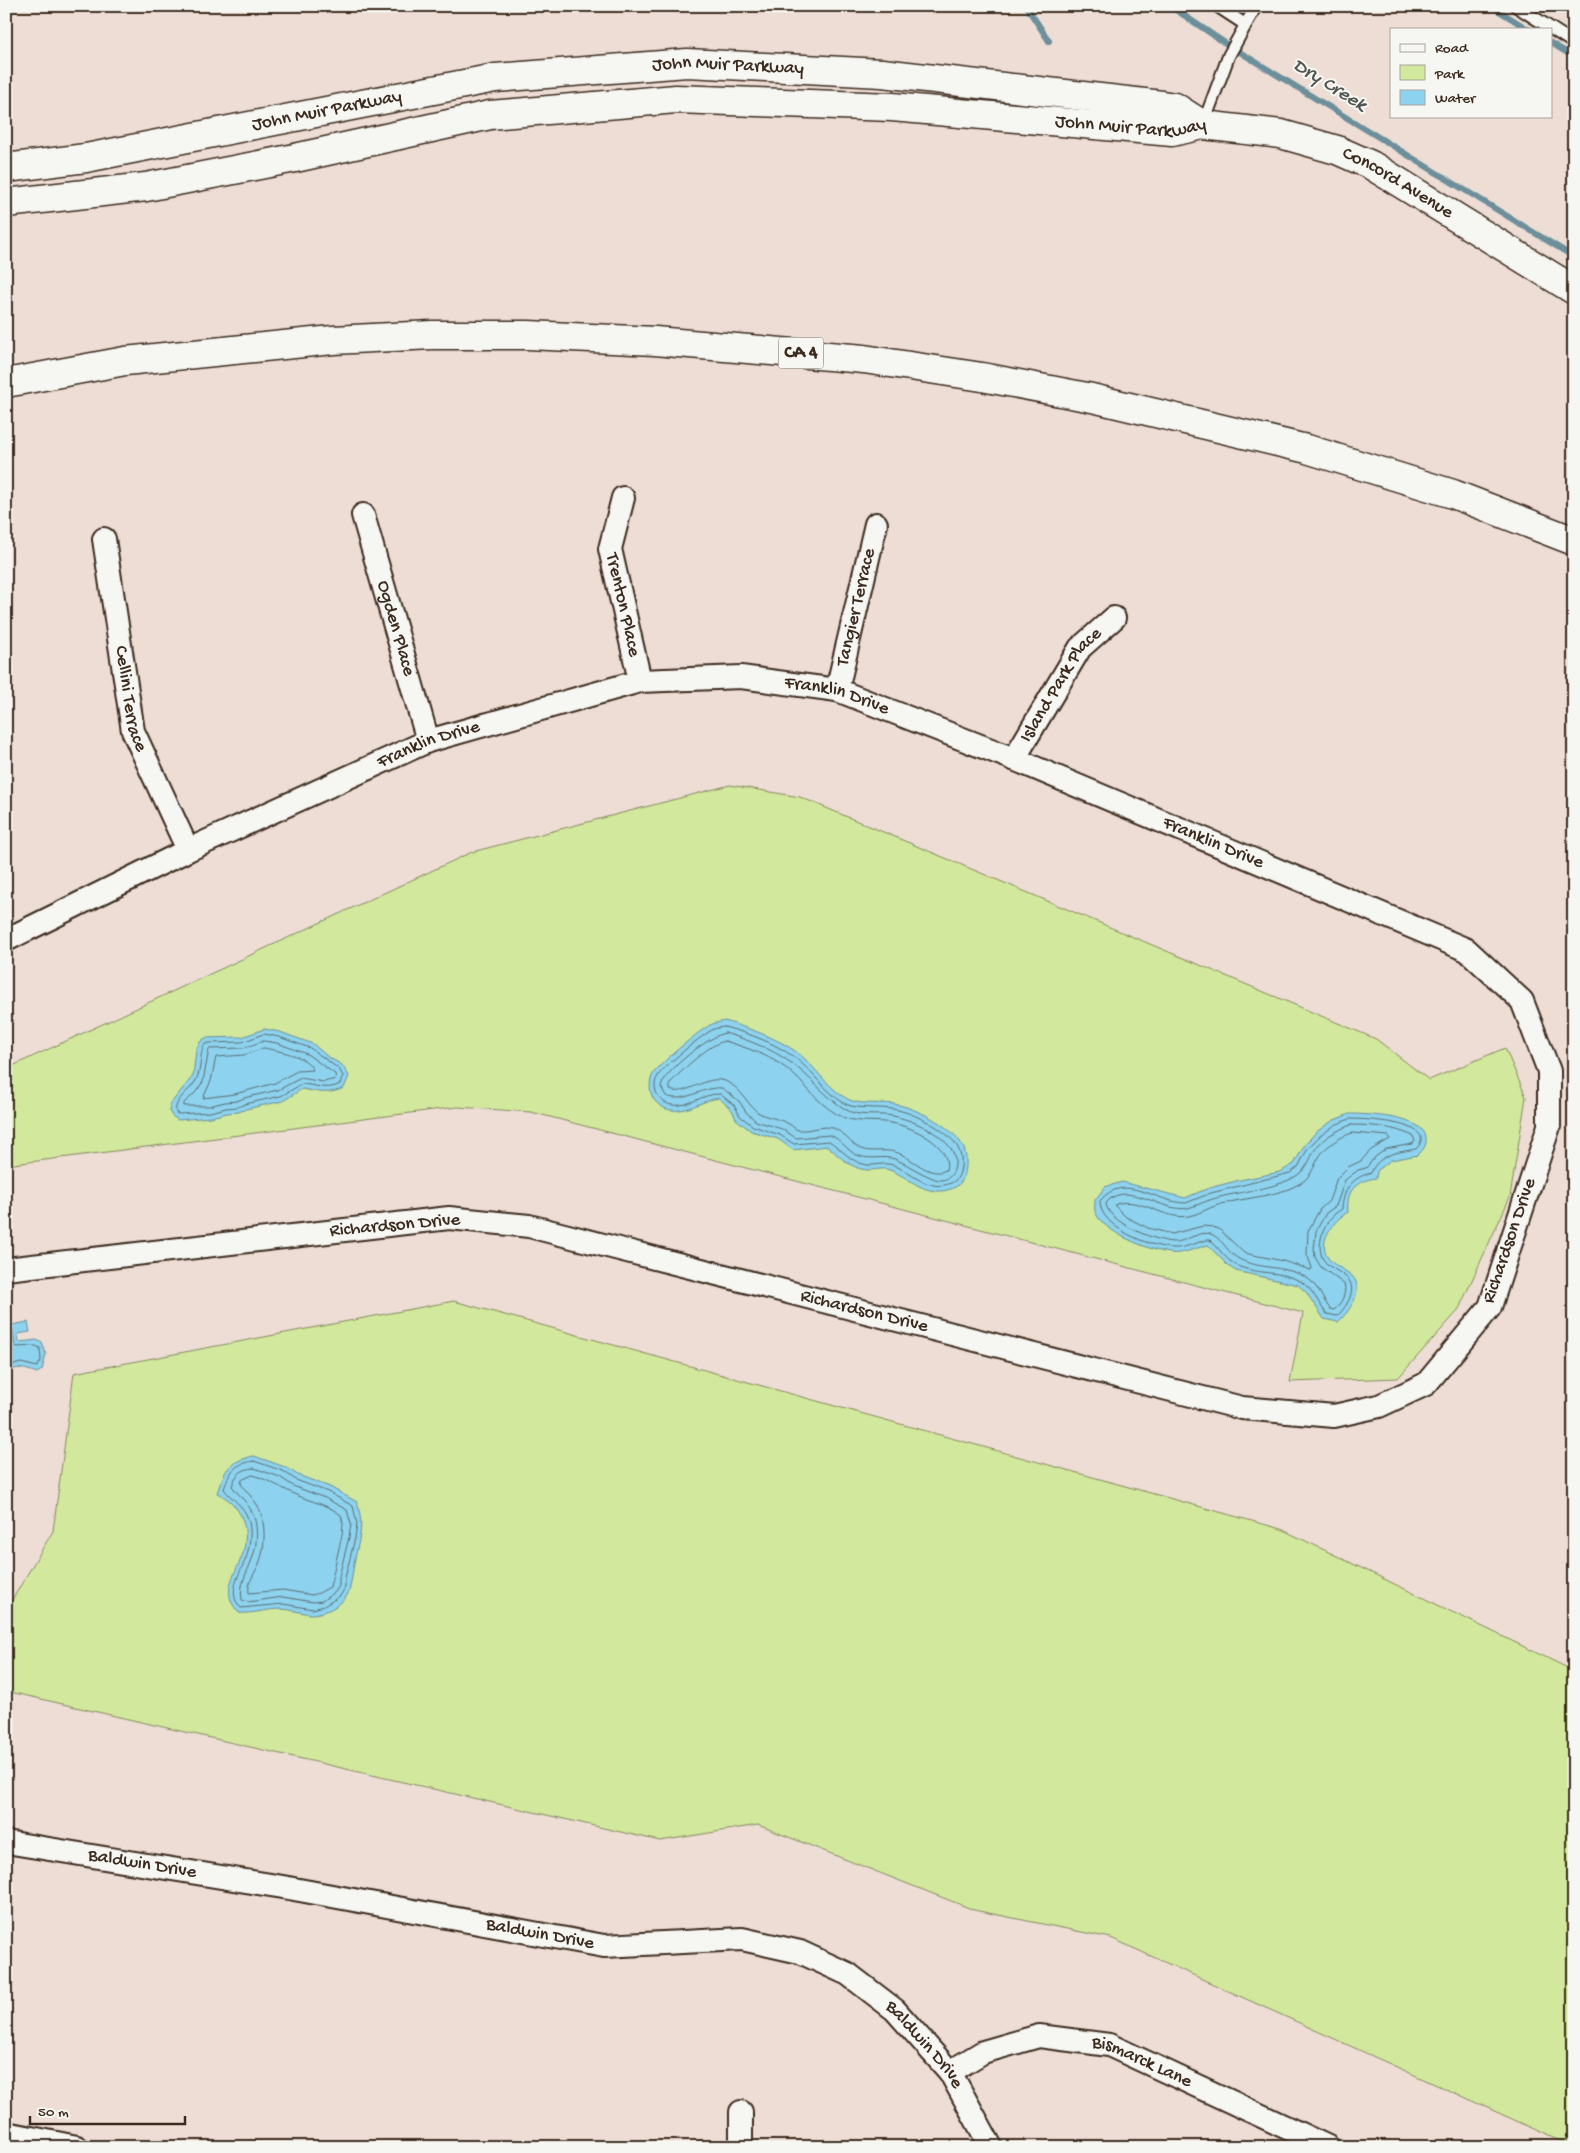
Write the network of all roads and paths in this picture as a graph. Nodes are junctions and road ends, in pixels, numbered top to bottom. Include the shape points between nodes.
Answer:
1 (1217, 6) edge
2 (1256, 6) edge
3 (1516, 6) edge
4 (1246, 24) junction
5 (1550, 28) edge
6 (1552, 29) edge
7 (1574, 43) edge
8 (1203, 125) junction
9 (6, 168) edge
10 (6, 203) edge
11 (1574, 290) edge
12 (6, 383) edge
13 (623, 498) dead end
14 (363, 516) dead end
15 (876, 524) dead end
16 (104, 539) dead end
17 (1574, 541) edge
18 (1114, 618) dead end
19 (640, 681) junction
20 (838, 690) junction
21 (428, 741) junction
22 (1014, 759) junction
23 (188, 850) junction
24 (6, 940) edge
25 (1549, 1126) joint
26 (6, 1269) edge
27 (6, 1842) edge
28 (950, 2072) junction
29 (741, 2112) dead end
30 (6, 2133) edge
31 (77, 2147) edge
32 (741, 2147) edge
33 (991, 2147) edge
34 (1328, 2147) edge

1 - 4 lane
2 - 4 lane
3 - 5 lane
4 - 8 lane via 1229,55
6 - 7 lane
8 - 9 main road, John Muir Parkway via 1176,107 882,72 687,63 495,78 86,158
8 - 10 main road, John Muir Parkway via 1172,132 892,107 676,99 490,115 146,187
8 - 11 main road, Concord Avenue via 1281,134 1338,150 1371,165
12 - 17 main road, CA 4 via 125,360 333,340 432,335 528,335 655,341 864,359 1092,398 1307,449 1453,494
13 - 19 street, Trenton Place via 610,549
14 - 21 street, Ogden Place
15 - 20 street, Tangier Terrace
16 - 23 street, Cellini Terrace via 132,730
18 - 22 street, Island Park Place via 1080,648
19 - 20 street, Franklin Drive via 741,677
19 - 21 street, Franklin Drive
20 - 22 street, Franklin Drive
21 - 23 street, Franklin Drive
22 - 25 street, Franklin Drive via 1467,950 1522,1001 1549,1071
23 - 24 street, Franklin Drive
25 - 26 street, Richardson Drive via 1490,1307 1426,1384 1378,1406 1334,1416 1242,1408 529,1226 449,1218
27 - 28 street, Baldwin Drive via 282,1887 604,1946 742,1939 800,1952 848,1974 894,2010
28 - 33 street, Baldwin Drive
28 - 34 street, Bismarck Lane via 982,2052 1040,2036 1109,2045
29 - 32 street
30 - 31 street

